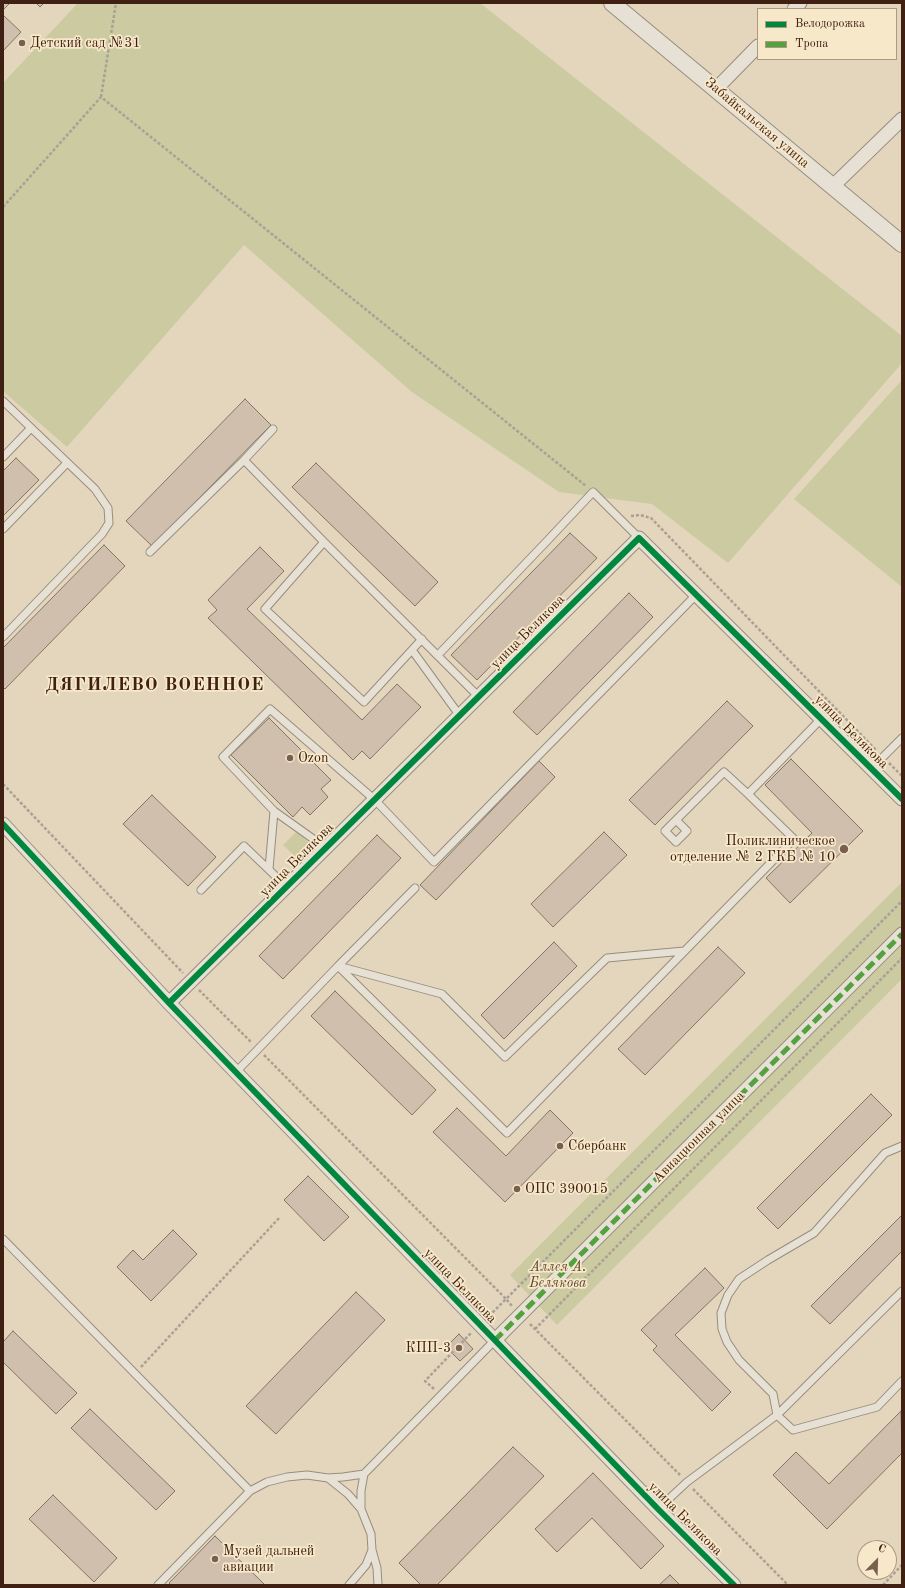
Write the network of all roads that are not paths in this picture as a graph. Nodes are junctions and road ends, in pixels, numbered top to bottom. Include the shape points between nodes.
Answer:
1 (612, 3) edge
2 (757, 47) edge
3 (716, 89) junction
4 (902, 119) edge
5 (833, 186) junction
6 (902, 244) edge
7 (3, 401) edge
8 (31, 428) junction
9 (273, 429) dead end
10 (3, 457) edge
11 (244, 460) junction
12 (67, 463) junction
13 (3, 529) edge
14 (640, 538) junction
15 (324, 542) junction
16 (150, 552) dead end
17 (696, 595) junction
18 (3, 637) edge
19 (422, 639) junction
20 (412, 650) junction
21 (438, 655) junction
22 (479, 697) junction
23 (460, 716) junction
24 (821, 719) junction
25 (902, 738) edge
26 (871, 769) junction
27 (748, 794) junction
28 (902, 799) edge
29 (375, 800) junction
30 (274, 811) junction
31 (676, 820) dead end
32 (3, 824) edge
33 (326, 848) junction
34 (269, 869) junction
35 (287, 887) junction
36 (415, 888) dead end
37 (201, 890) dead end
38 (902, 934) edge
39 (684, 951) junction
40 (338, 966) junction
41 (169, 1003) junction
42 (236, 1072) junction
43 (902, 1146) edge
44 (3, 1239) edge
45 (902, 1291) edge
46 (495, 1340) junction
47 (902, 1381) edge
48 (777, 1415) junction
49 (364, 1474) junction
50 (328, 1478) junction
51 (250, 1491) junction
52 (361, 1509) junction
53 (658, 1509) junction
54 (372, 1550) junction
55 (158, 1585) edge
56 (349, 1585) edge
57 (378, 1585) edge
58 (734, 1585) edge

1 - 3 street, Забайкальская улица
2 - 3 street
3 - 5 street, Забайкальская улица
4 - 5 street
5 - 6 street, Забайкальская улица
7 - 8 lane
8 - 10 lane
8 - 12 lane
9 - 11 lane
11 - 15 lane
11 - 16 lane
12 - 13 lane
12 - 18 lane via 100,496 108,508 109,523 102,534
14 - 17 street, улица Белякова
14 - 21 lane via 593,492
14 - 22 street, улица Белякова
15 - 19 lane
15 - 20 lane via 265,609 364,702
17 - 24 street, улица Белякова
17 - 29 lane via 434,862
19 - 20 lane
19 - 21 lane
20 - 23 lane
21 - 22 lane
22 - 23 street, улица Белякова
23 - 29 street, улица Белякова
24 - 26 street, улица Белякова
24 - 27 lane
25 - 26 lane
26 - 28 street, улица Белякова
27 - 31 lane via 724,772
27 - 39 lane via 794,839
29 - 30 lane via 270,709 223,756
29 - 33 street, улица Белякова
30 - 33 lane
30 - 34 lane
32 - 41 street, улица Белякова
33 - 35 street, улица Белякова
34 - 35 lane
34 - 37 lane via 244,846
35 - 41 street, улица Белякова
36 - 40 lane
38 - 46 street, Авиационная улица
39 - 40 lane via 607,958 505,1057 442,994
39 - 40 lane via 507,1133
40 - 42 lane
41 - 42 street, улица Белякова
42 - 46 street, улица Белякова
43 - 48 lane via 886,1154 814,1233 739,1279 728,1295 721,1313 722,1329 727,1342 739,1360 773,1394
44 - 51 lane
45 - 48 lane
46 - 49 lane
46 - 53 street, улица Белякова
47 - 48 lane via 877,1407 793,1430
48 - 53 lane via 687,1482
49 - 50 lane
49 - 52 lane
50 - 51 lane via 307,1475 287,1477 267,1482
50 - 52 lane via 348,1494
51 - 55 lane
52 - 54 lane via 370,1534
53 - 58 street, улица Белякова
54 - 56 lane via 366,1565
54 - 57 lane

